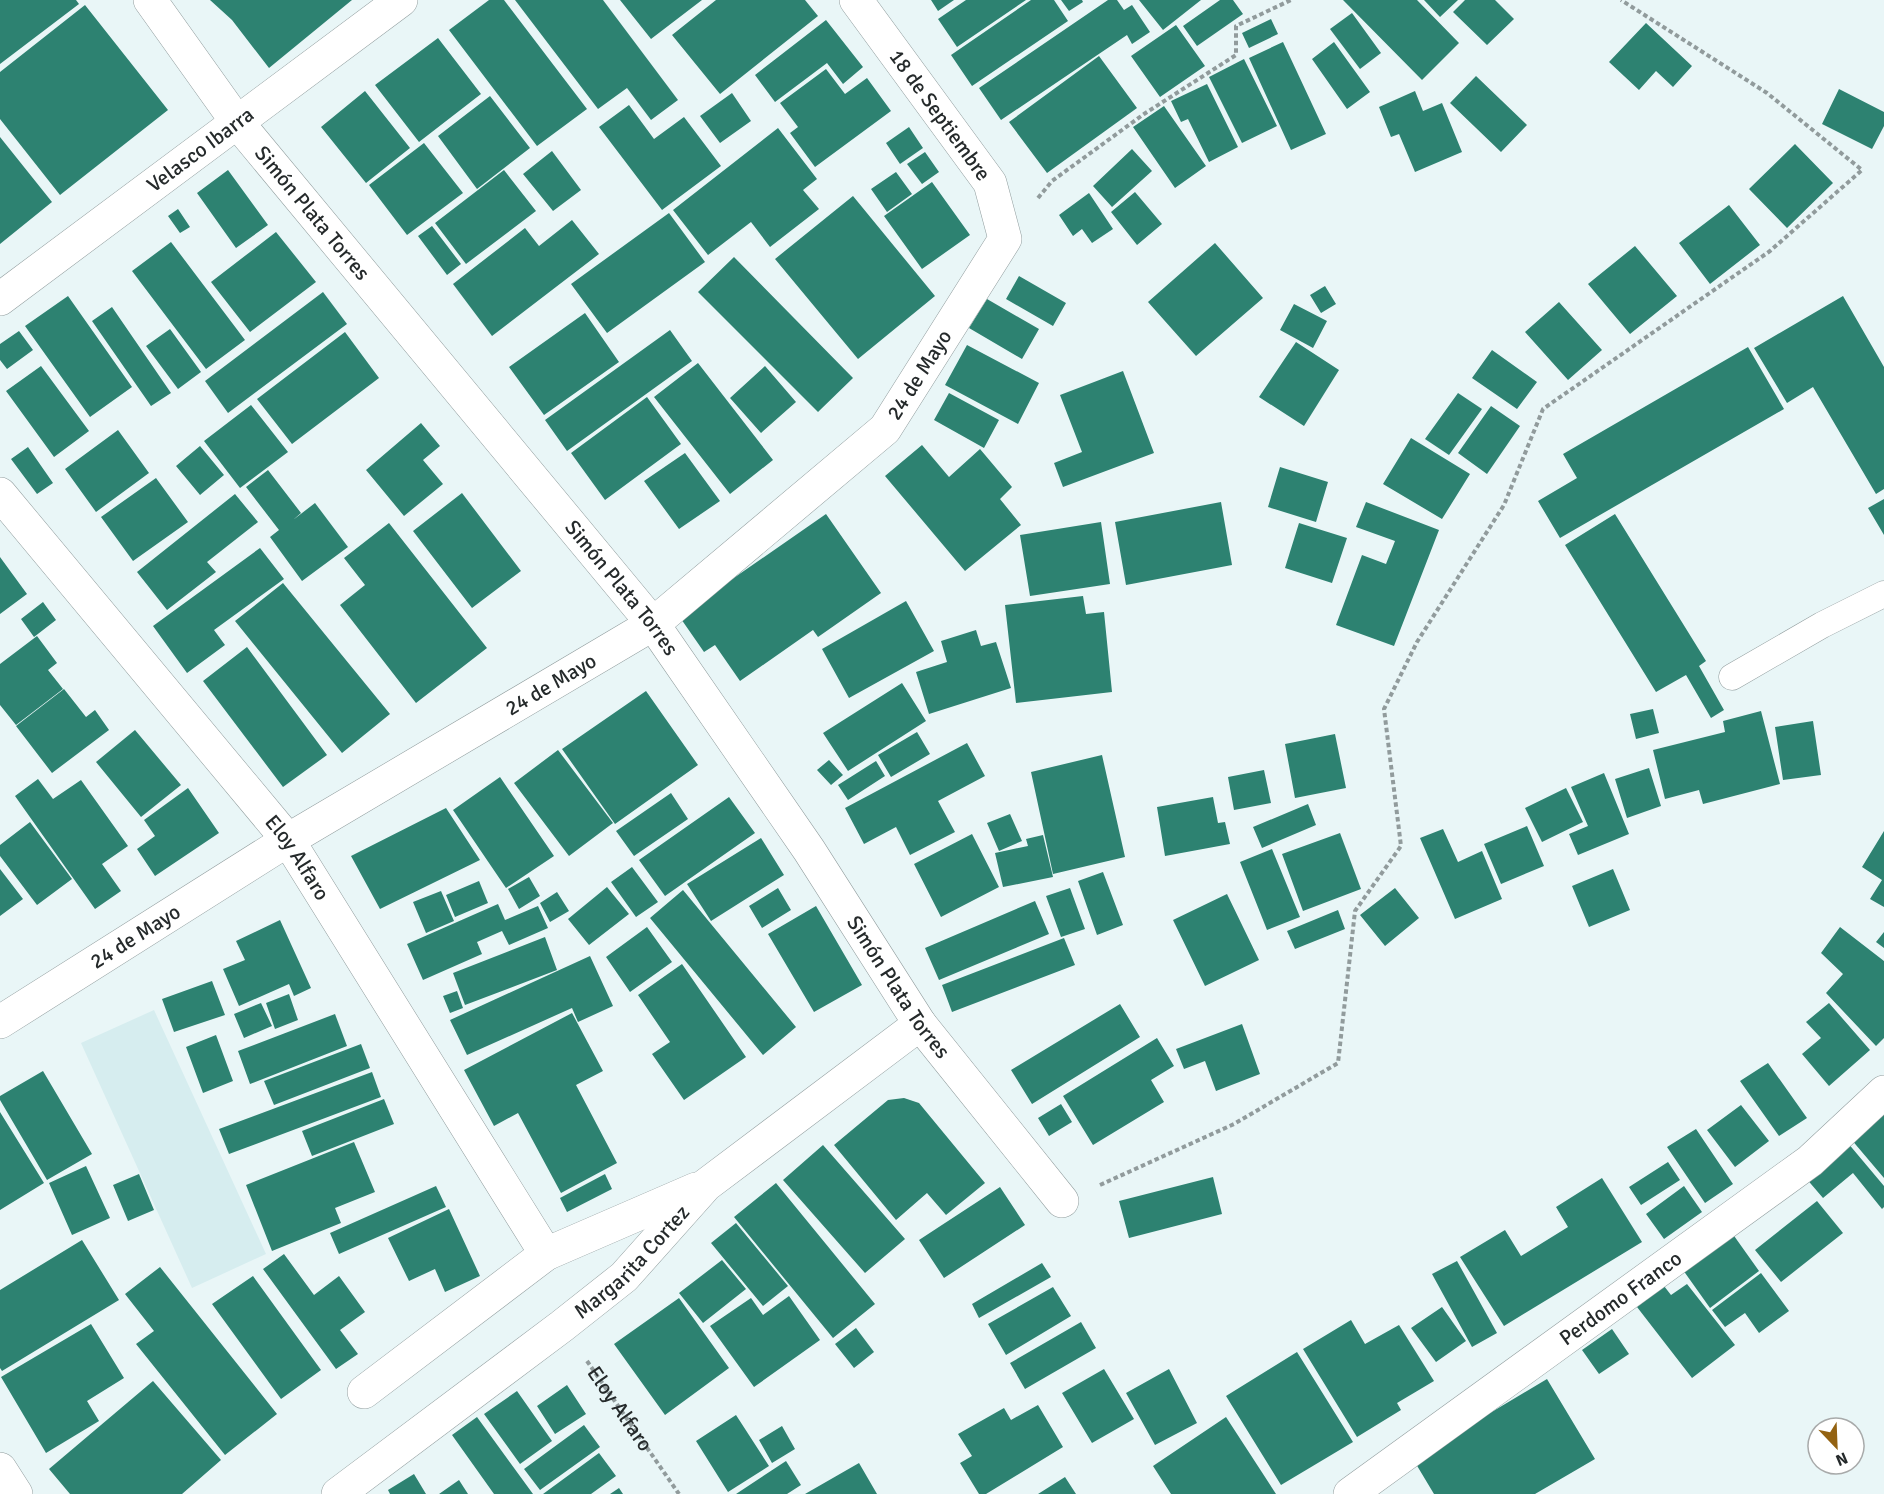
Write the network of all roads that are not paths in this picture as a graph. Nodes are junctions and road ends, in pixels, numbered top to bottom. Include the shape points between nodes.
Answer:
1 (150, 0) edge
2 (400, 0) edge
3 (856, 0) edge
4 (237, 122) junction
5 (1005, 239) joint
6 (0, 299) edge
7 (0, 494) edge
8 (1884, 594) edge
9 (652, 624) junction
10 (1732, 676) dead end
11 (288, 840) junction
12 (0, 1022) edge
13 (920, 1024) junction
14 (1884, 1092) edge
15 (706, 1185) junction
16 (1062, 1201) road end
17 (546, 1254) junction
18 (364, 1392) dead end
19 (0, 1469) edge
20 (16, 1494) edge
21 (338, 1494) edge
22 (1350, 1494) edge

1 - 4 street, Simón Plata Torres
2 - 4 street, Velasco Ibarra
3 - 5 street, 18 de Septiembre via 990,183
4 - 6 street, Velasco Ibarra
4 - 9 street, Simón Plata Torres
5 - 9 street, 24 de Mayo via 885,429
7 - 11 street, Eloy Alfaro
8 - 10 lane
9 - 11 street, 24 de Mayo
9 - 13 street, Simón Plata Torres via 809,850
11 - 12 street, 24 de Mayo
11 - 17 street, Eloy Alfaro
13 - 15 street, Margarita Cortez
13 - 16 street, Simón Plata Torres
14 - 22 street, Perdomo Franco via 1810,1161
15 - 17 street
15 - 21 street, Margarita Cortez via 624,1277
17 - 18 street
19 - 20 street

